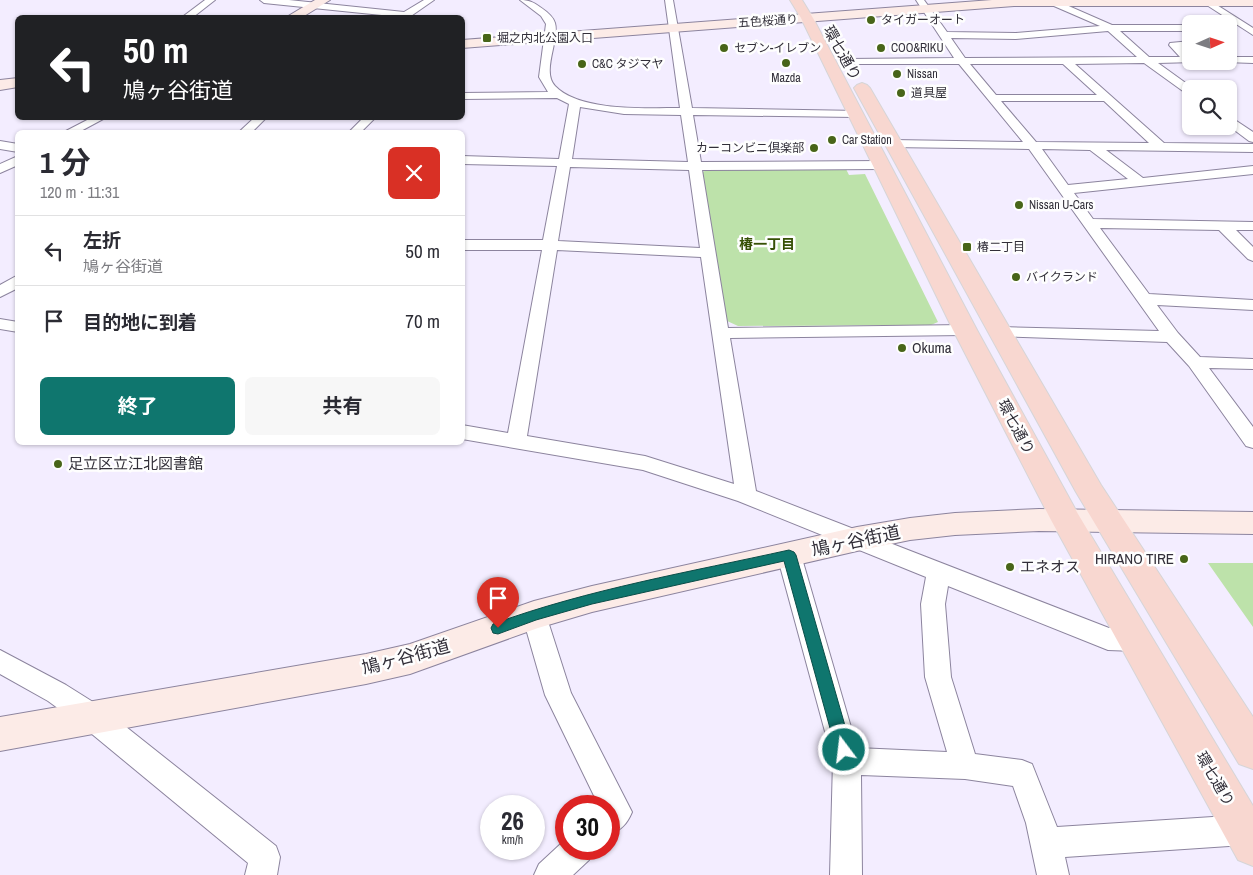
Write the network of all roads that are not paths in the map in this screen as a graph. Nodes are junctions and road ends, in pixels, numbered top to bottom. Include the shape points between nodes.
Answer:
1 (211, 0) edge
2 (264, 0) edge
3 (430, 0) edge
4 (524, 0) edge
5 (669, 0) edge
6 (1067, 0) edge
7 (1050, 1) edge
8 (1120, 1) edge
9 (1204, 1) edge
10 (1253, 2) edge
11 (319, 3) edge
12 (923, 4) edge
13 (810, 10) edge
14 (189, 15) edge
15 (297, 15) edge
16 (399, 15) edge
17 (408, 15) edge
18 (674, 28) junction
19 (1110, 28) junction
20 (1182, 28) edge
21 (1238, 29) edge
22 (1251, 30) edge
23 (944, 35) junction
24 (551, 37) junction
25 (465, 44) edge
26 (1182, 45) edge
27 (1182, 52) edge
28 (1145, 59) junction
29 (1182, 60) edge
30 (1238, 60) edge
31 (1253, 60) edge
32 (847, 62) junction
33 (962, 62) junction
34 (1066, 62) junction
35 (15, 82) edge
36 (0, 85) edge
37 (1182, 86) edge
38 (560, 95) junction
39 (465, 96) edge
40 (991, 98) junction
41 (1106, 98) junction
42 (576, 102) junction
43 (685, 112) junction
44 (855, 113) junction
45 (95, 120) edge
46 (258, 120) edge
47 (367, 120) edge
48 (1237, 126) edge
49 (74, 130) edge
50 (248, 130) edge
51 (357, 130) edge
52 (1253, 138) edge
53 (893, 144) junction
54 (0, 145) edge
55 (1032, 145) junction
56 (1091, 145) junction
57 (1160, 146) junction
58 (15, 148) edge
59 (1253, 148) edge
60 (465, 160) edge
61 (15, 162) edge
62 (564, 163) junction
63 (882, 165) junction
64 (694, 166) junction
65 (0, 169) edge
66 (1253, 170) edge
67 (1142, 182) junction
68 (1064, 190) junction
69 (1088, 223) junction
70 (1224, 226) junction
71 (1253, 226) edge
72 (465, 245) edge
73 (550, 245) junction
74 (708, 253) junction
75 (1253, 256) edge
76 (15, 282) edge
77 (0, 292) edge
78 (1144, 299) junction
79 (1253, 305) edge
80 (0, 324) edge
81 (15, 326) edge
82 (965, 330) junction
83 (1000, 332) junction
84 (721, 333) junction
85 (1172, 337) junction
86 (1195, 362) junction
87 (1253, 364) edge
88 (465, 433) edge
89 (1253, 441) edge
90 (516, 442) junction
91 (746, 496) junction
92 (1066, 520) junction
93 (1108, 520) junction
94 (1253, 523) edge
95 (856, 539) junction
96 (789, 555) junction
97 (939, 573) junction
98 (534, 615) junction
99 (1135, 640) junction
100 (0, 661) edge
101 (91, 716) junction
102 (0, 734) edge
103 (1253, 752) edge
104 (847, 761) junction
105 (965, 766) junction
106 (608, 795) edge
107 (1249, 837) edge
108 (1048, 842) junction
109 (566, 860) edge
110 (261, 875) edge
111 (550, 875) edge
112 (846, 875) edge
113 (1053, 875) edge

1 - 14 street
2 - 11 street
3 - 17 street
4 - 24 street via 550,19
5 - 18 street
6 - 7 street, 五色桜通り
6 - 8 street, 五色桜通り
7 - 12 street, 五色桜通り
7 - 19 street
8 - 9 street, 五色桜通り
9 - 10 street, 五色桜通り
9 - 22 street
11 - 15 street
11 - 16 street
12 - 13 street, 五色桜通り
12 - 23 street
13 - 18 street, 五色桜通り
13 - 32 main road, 環七通り
13 - 44 main road, 環七通り
18 - 24 street, 五色桜通り
18 - 43 street
19 - 20 street
19 - 23 street via 1016,36
19 - 28 street
21 - 22 street
23 - 33 street
24 - 25 street, 五色桜通り
24 - 38 street via 544,77 548,86
26 - 27 street via 1174,45
28 - 29 street
28 - 34 street
28 - 37 street
30 - 31 street
32 - 33 street
32 - 53 main road, 環七通り
33 - 34 street
33 - 40 street
34 - 41 street
35 - 36 street
38 - 39 street
38 - 42 street
40 - 41 street
40 - 55 street
41 - 57 street
42 - 43 street via 621,110
42 - 62 street
43 - 44 street
43 - 64 street
44 - 63 main road, 環七通り
45 - 49 street
46 - 50 street
47 - 51 street
48 - 52 street
53 - 55 street
53 - 83 main road, 環七通り
54 - 58 street
55 - 56 street
55 - 68 street
56 - 57 street
56 - 67 street
57 - 59 street
60 - 62 street
61 - 65 street
62 - 64 street
62 - 73 street
63 - 64 street
63 - 82 main road, 環七通り
64 - 74 street
66 - 67 street
67 - 68 street
68 - 69 street
69 - 70 street
69 - 78 street
70 - 71 street
70 - 75 street
72 - 73 street
73 - 74 street
73 - 90 street
74 - 84 street
76 - 77 street
78 - 79 street
78 - 85 street
80 - 81 street
82 - 84 street
82 - 92 main road, 環七通り
83 - 85 street
83 - 93 main road, 環七通り
84 - 91 street
85 - 86 street
86 - 87 street
86 - 89 street
88 - 90 street
90 - 91 street via 645,463
91 - 95 street
92 - 93 street, 鳩ヶ谷街道
92 - 95 street, 鳩ヶ谷街道 via 955,524
92 - 99 main road, 環七通り
93 - 94 street, 鳩ヶ谷街道
93 - 103 main road, 環七通り
95 - 96 street, 鳩ヶ谷街道
95 - 97 street
96 - 98 street, 鳩ヶ谷街道
96 - 104 street
97 - 99 street via 1108,639
97 - 105 street via 933,604 938,677
98 - 101 street, 鳩ヶ谷街道 via 410,659
98 - 106 street via 558,695
99 - 107 main road, 環七通り
100 - 101 street via 58,693
101 - 102 street, 鳩ヶ谷街道
101 - 110 street via 265,857
104 - 105 street
104 - 112 street
105 - 108 street via 1022,774 1033,795
107 - 108 street
108 - 113 street
109 - 111 street

